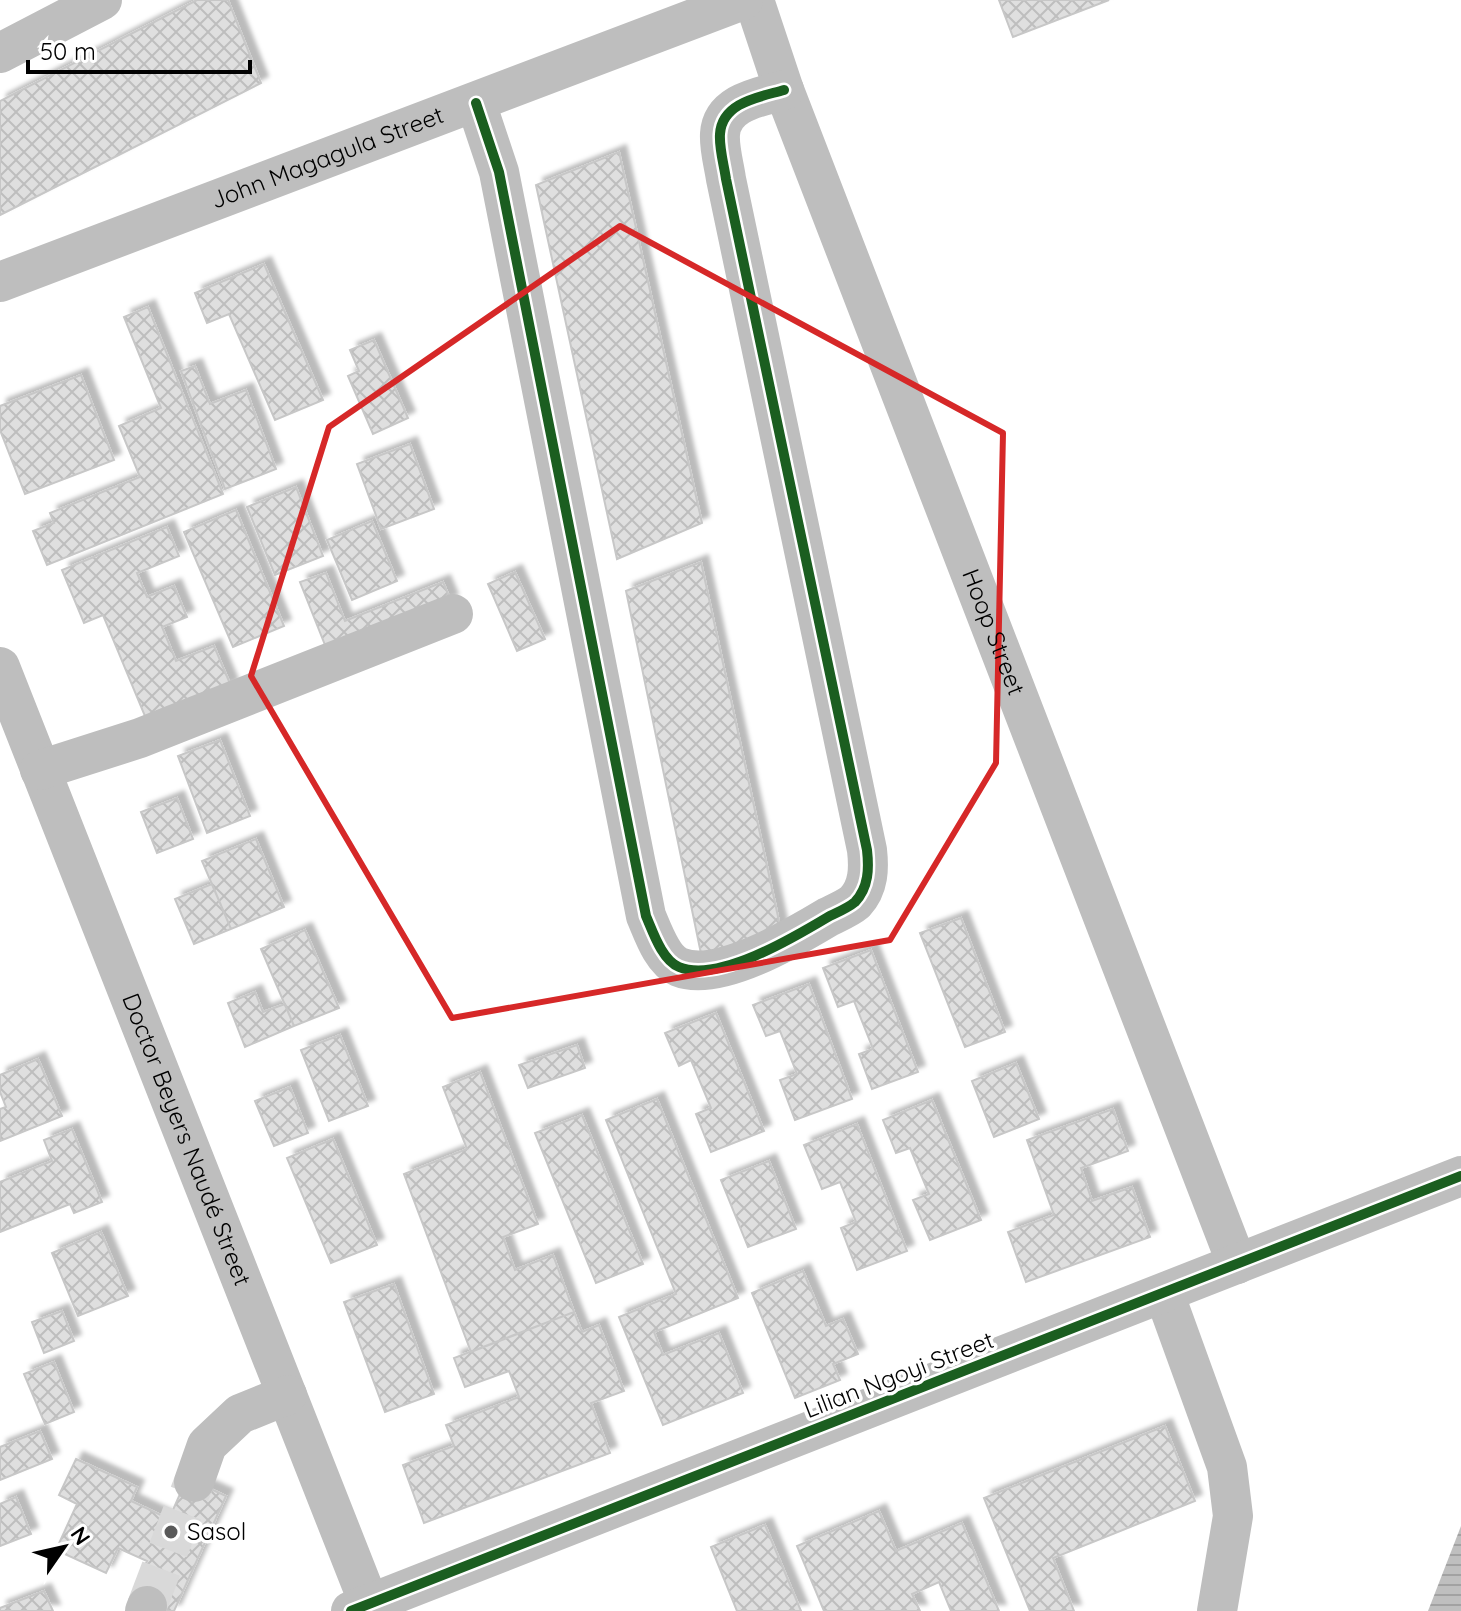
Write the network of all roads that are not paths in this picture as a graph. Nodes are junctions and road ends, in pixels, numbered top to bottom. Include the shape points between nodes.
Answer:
1 (102, 0) edge
2 (743, 0) edge
3 (754, 0) edge
4 (0, 53) edge
5 (784, 90) junction
6 (476, 103) junction
7 (0, 282) edge
8 (453, 614) dead end
9 (0, 667) edge
10 (40, 770) junction
11 (1461, 1176) edge
12 (1237, 1264) junction
13 (1164, 1293) junction
14 (287, 1395) junction
15 (194, 1482) tunnel mouth
16 (364, 1609) edge
17 (1217, 1611) edge

1 - 4 street
2 - 6 street, John Magagula Street
3 - 5 street, Hoop Street
5 - 6 street via 727,113 720,133 869,875 855,901 792,938 742,962 696,972 675,966 646,916 499,172
5 - 12 street, Hoop Street
6 - 7 street, John Magagula Street
8 - 10 street via 140,738
9 - 10 street, Doctor Beyers Naudé Street
10 - 14 street, Doctor Beyers Naudé Street
11 - 12 street, Lilian Ngoyi Street
12 - 13 street, Lilian Ngoyi Street
13 - 16 street, Lilian Ngoyi Street
13 - 17 street via 1227,1467 1233,1516
14 - 15 street via 240,1414 207,1445
14 - 16 street, Doctor Beyers Naudé Street

